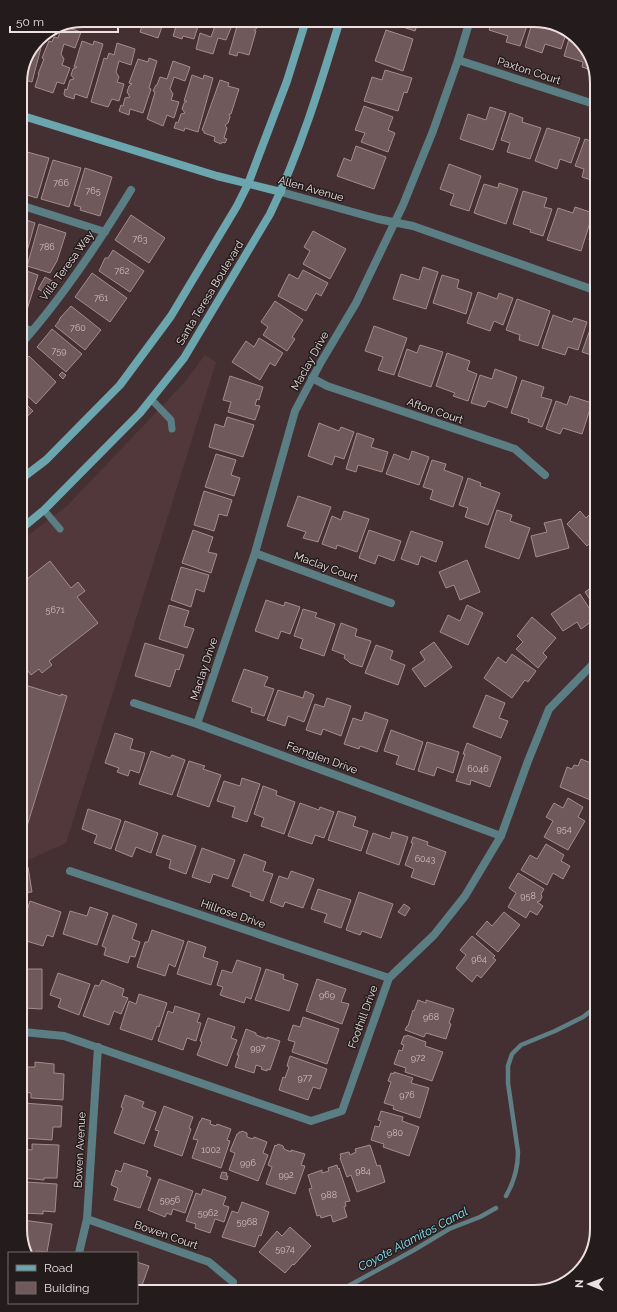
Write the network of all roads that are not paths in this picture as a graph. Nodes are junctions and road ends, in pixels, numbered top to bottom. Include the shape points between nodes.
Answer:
1 (304, 27) edge
2 (338, 27) edge
3 (468, 27) edge
4 (458, 60) junction
5 (590, 103) edge
6 (27, 117) edge
7 (248, 184) junction
8 (130, 190) dead end
9 (281, 192) junction
10 (27, 207) edge
11 (395, 222) junction
12 (105, 232) junction
13 (590, 289) edge
14 (27, 330) edge
15 (32, 331) junction
16 (27, 337) edge
17 (312, 378) junction
18 (151, 399) junction
19 (172, 430) dead end
20 (27, 474) edge
21 (546, 475) dead end
22 (44, 510) junction
23 (27, 523) edge
24 (60, 529) dead end
25 (254, 553) junction
26 (391, 603) dead end
27 (590, 667) edge
28 (134, 703) dead end
29 (197, 724) junction
30 (501, 836) junction
31 (70, 870) dead end
32 (389, 978) junction
33 (27, 1032) edge
34 (98, 1047) junction
35 (87, 1219) junction
36 (79, 1252) edge
37 (233, 1282) dead end

1 - 7 main road, Santa Teresa Boulevard via 287,81
2 - 9 main road, Santa Teresa Boulevard via 317,95
3 - 4 street, Maclay Drive
4 - 5 street, Paxton Court
4 - 11 street, Maclay Drive via 433,131
6 - 7 main road, Allen Avenue
7 - 9 main road, Allen Avenue
7 - 20 main road, Santa Teresa Boulevard via 171,316 120,384 46,460
8 - 12 street, Villa Teresa Way
9 - 11 street, Allen Avenue
9 - 18 main road, Santa Teresa Boulevard via 184,358
10 - 12 street, Villa Teresa Way
11 - 13 street, Allen Avenue
11 - 17 street, Maclay Drive via 356,302
12 - 15 street, Villa Teresa Way
14 - 15 street
15 - 16 street, Villa Teresa Way
17 - 21 street, Afton Court via 327,386 515,449
17 - 25 street, Maclay Drive via 295,411
18 - 19 lane via 171,420
18 - 22 main road, Santa Teresa Boulevard
22 - 23 main road, Santa Teresa Boulevard
22 - 24 lane
25 - 26 street, Maclay Court
25 - 29 street, Maclay Drive
27 - 30 street, Foothill Drive via 548,709
28 - 29 street, Fernglen Drive
29 - 30 street, Fernglen Drive
30 - 32 street, Foothill Drive via 465,896 434,935
31 - 32 street, Hillrose Drive
32 - 34 street, Foothill Drive via 342,1111 312,1121
33 - 34 street, Foothill Drive via 64,1036
34 - 35 street, Bowen Avenue
35 - 36 street, Bowen Avenue
35 - 37 street, Bowen Court via 209,1262

